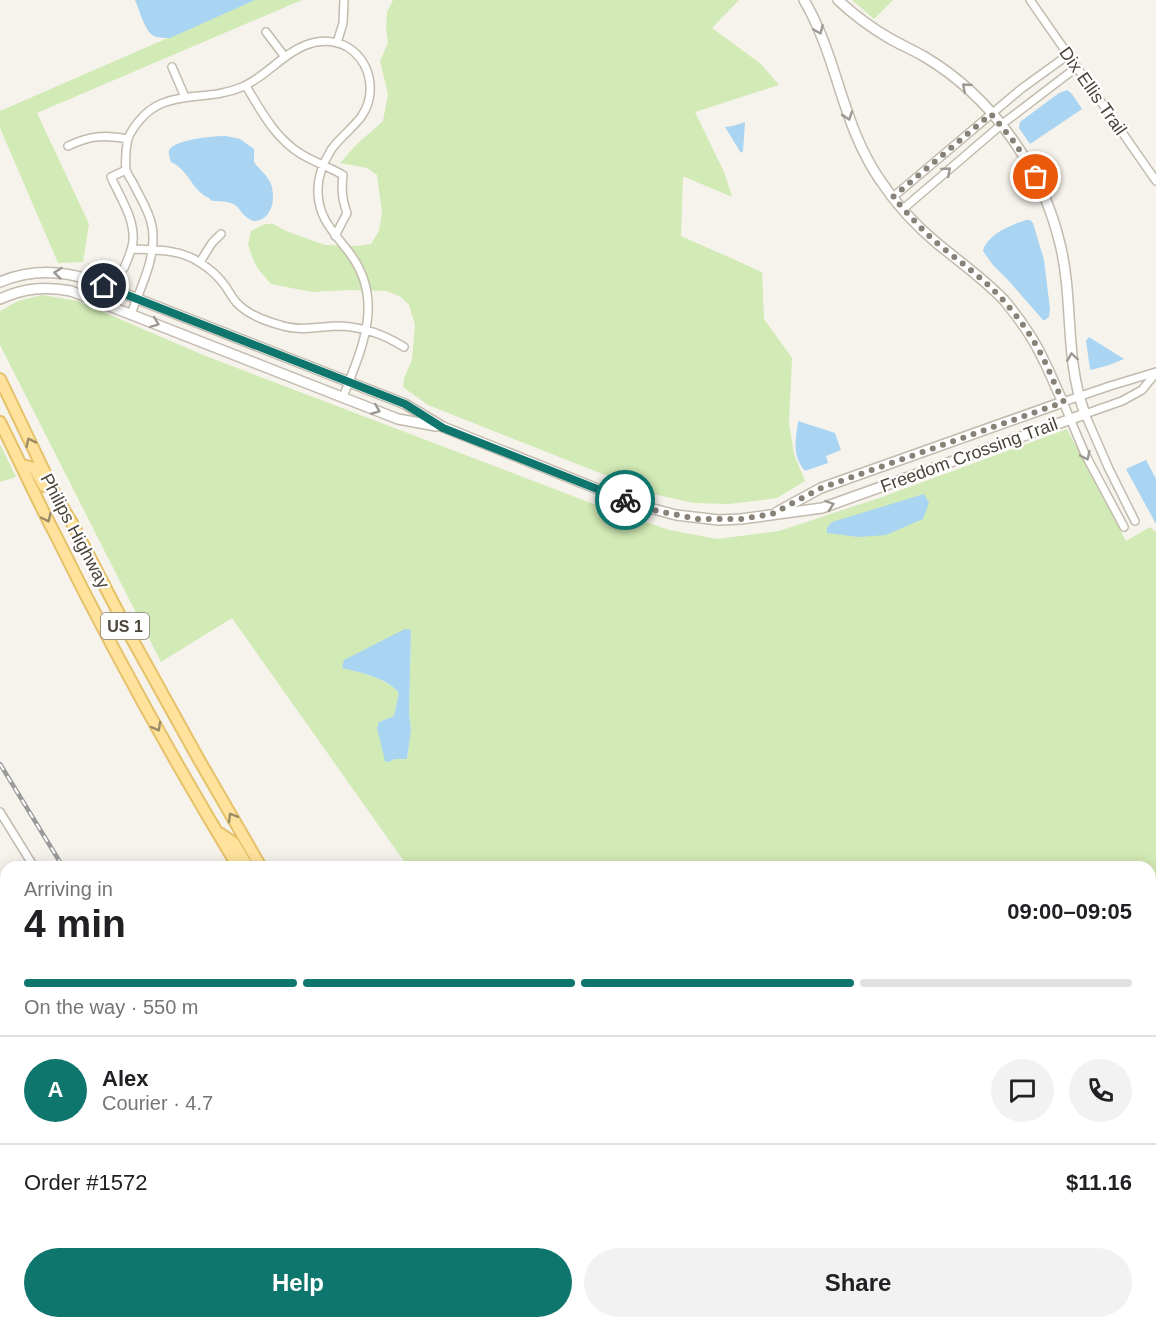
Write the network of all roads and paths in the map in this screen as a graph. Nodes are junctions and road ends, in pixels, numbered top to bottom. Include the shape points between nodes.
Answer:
1 (344, 0) edge
2 (804, 0) edge
3 (838, 0) edge
4 (1030, 0) edge
5 (266, 32) dead end
6 (337, 43) junction
7 (1068, 55) junction
8 (285, 57) junction
9 (172, 67) dead end
10 (1077, 67) junction
11 (246, 86) junction
12 (185, 97) junction
13 (991, 114) junction
14 (1001, 125) junction
15 (128, 139) junction
16 (68, 146) dead end
17 (322, 165) junction
18 (126, 170) junction
19 (1156, 181) edge
20 (893, 197) junction
21 (903, 209) junction
22 (221, 234) dead end
23 (335, 236) junction
24 (132, 249) junction
25 (152, 250) junction
26 (200, 262) junction
27 (124, 268) dead end
28 (36, 272) junction
29 (0, 282) edge
30 (37, 288) junction
31 (0, 299) edge
32 (136, 299) junction
33 (131, 314) junction
34 (367, 330) junction
35 (404, 347) dead end
36 (1156, 372) edge
37 (0, 380) edge
38 (349, 382) junction
39 (343, 397) junction
40 (1078, 397) junction
41 (1064, 402) junction
42 (1085, 414) junction
43 (1070, 419) junction
44 (0, 422) edge
45 (443, 428) junction
46 (22, 465) junction
47 (58, 500) junction
48 (772, 514) junction
49 (1136, 521) dead end
50 (1124, 527) dead end
51 (163, 695) junction
52 (145, 705) junction
53 (0, 812) edge
54 (216, 830) junction
55 (30, 861) edge
56 (234, 861) edge
57 (244, 861) edge
58 (258, 861) edge

1 - 6 street via 344,23
2 -> 20 street via 821,34 853,131 878,179
13 -> 3 street via 941,68 873,28
4 - 7 street, Dix Ellis Trail
5 - 8 street
6 - 8 street via 306,45
6 - 17 street via 360,58 371,92 361,117
7 - 10 street, Dix Ellis Trail
7 - 13 street
8 - 11 street
9 - 12 street
10 - 14 street
10 - 19 street, Dix Ellis Trail
11 - 12 street via 219,94
11 - 17 street via 276,133 300,154
12 - 15 street via 153,107
13 - 14 street
13 - 20 street
21 -> 14 street
40 -> 14 street via 1066,277 1054,222 1036,177
15 - 16 street via 96,136
15 - 18 street
17 - 23 street via 319,205
17 - 23 street via 343,175 346,213
18 - 24 street via 111,177 128,211 134,238
18 - 25 street via 150,217
20 - 21 street
21 - 41 street via 1004,300 1035,343
22 - 26 street
23 - 34 street via 352,256 367,289
24 - 25 street
24 - 27 street
25 - 26 street via 178,253
25 - 32 street
26 - 34 street via 243,308 271,322 295,329 341,326
28 - 29 street, Freedom Crossing Trail
28 - 30 street
32 -> 28 street, Freedom Crossing Trail via 76,276
30 - 31 street, Freedom Crossing Trail
30 - 33 street, Freedom Crossing Trail via 71,291
32 - 33 street
32 - 38 street, Freedom Crossing Trail
33 -> 39 street, Freedom Crossing Trail
34 - 35 street
34 - 38 street
36 - 40 street, Freedom Crossing Trail
36 - 42 street, Freedom Crossing Trail via 1142,390
47 -> 37 main road, Philips Highway / US 1
38 - 39 street
38 - 45 street, Freedom Crossing Trail via 405,404
39 -> 45 street, Freedom Crossing Trail via 398,419
40 - 41 street, Freedom Crossing Trail
40 - 42 street
41 - 43 street
41 - 48 street, Freedom Crossing Trail via 821,488
42 - 43 street, Freedom Crossing Trail
42 - 49 street
48 -> 43 street, Freedom Crossing Trail via 822,508
43 -> 50 street
44 - 46 main road, Philips Highway / US 1
45 - 48 street, Freedom Crossing Trail via 635,504 676,515 741,519
46 - 47 main road via 34,468 46,490
46 -> 52 main road, Philips Highway / US 1
47 - 51 main road, Philips Highway / US 1
51 - 52 main road
58 -> 51 main road, Philips Highway / US 1
52 -> 54 main road, Philips Highway / US 1
53 - 55 street
54 - 56 main road, Philips Highway / US 1
54 - 57 main road via 234,843

